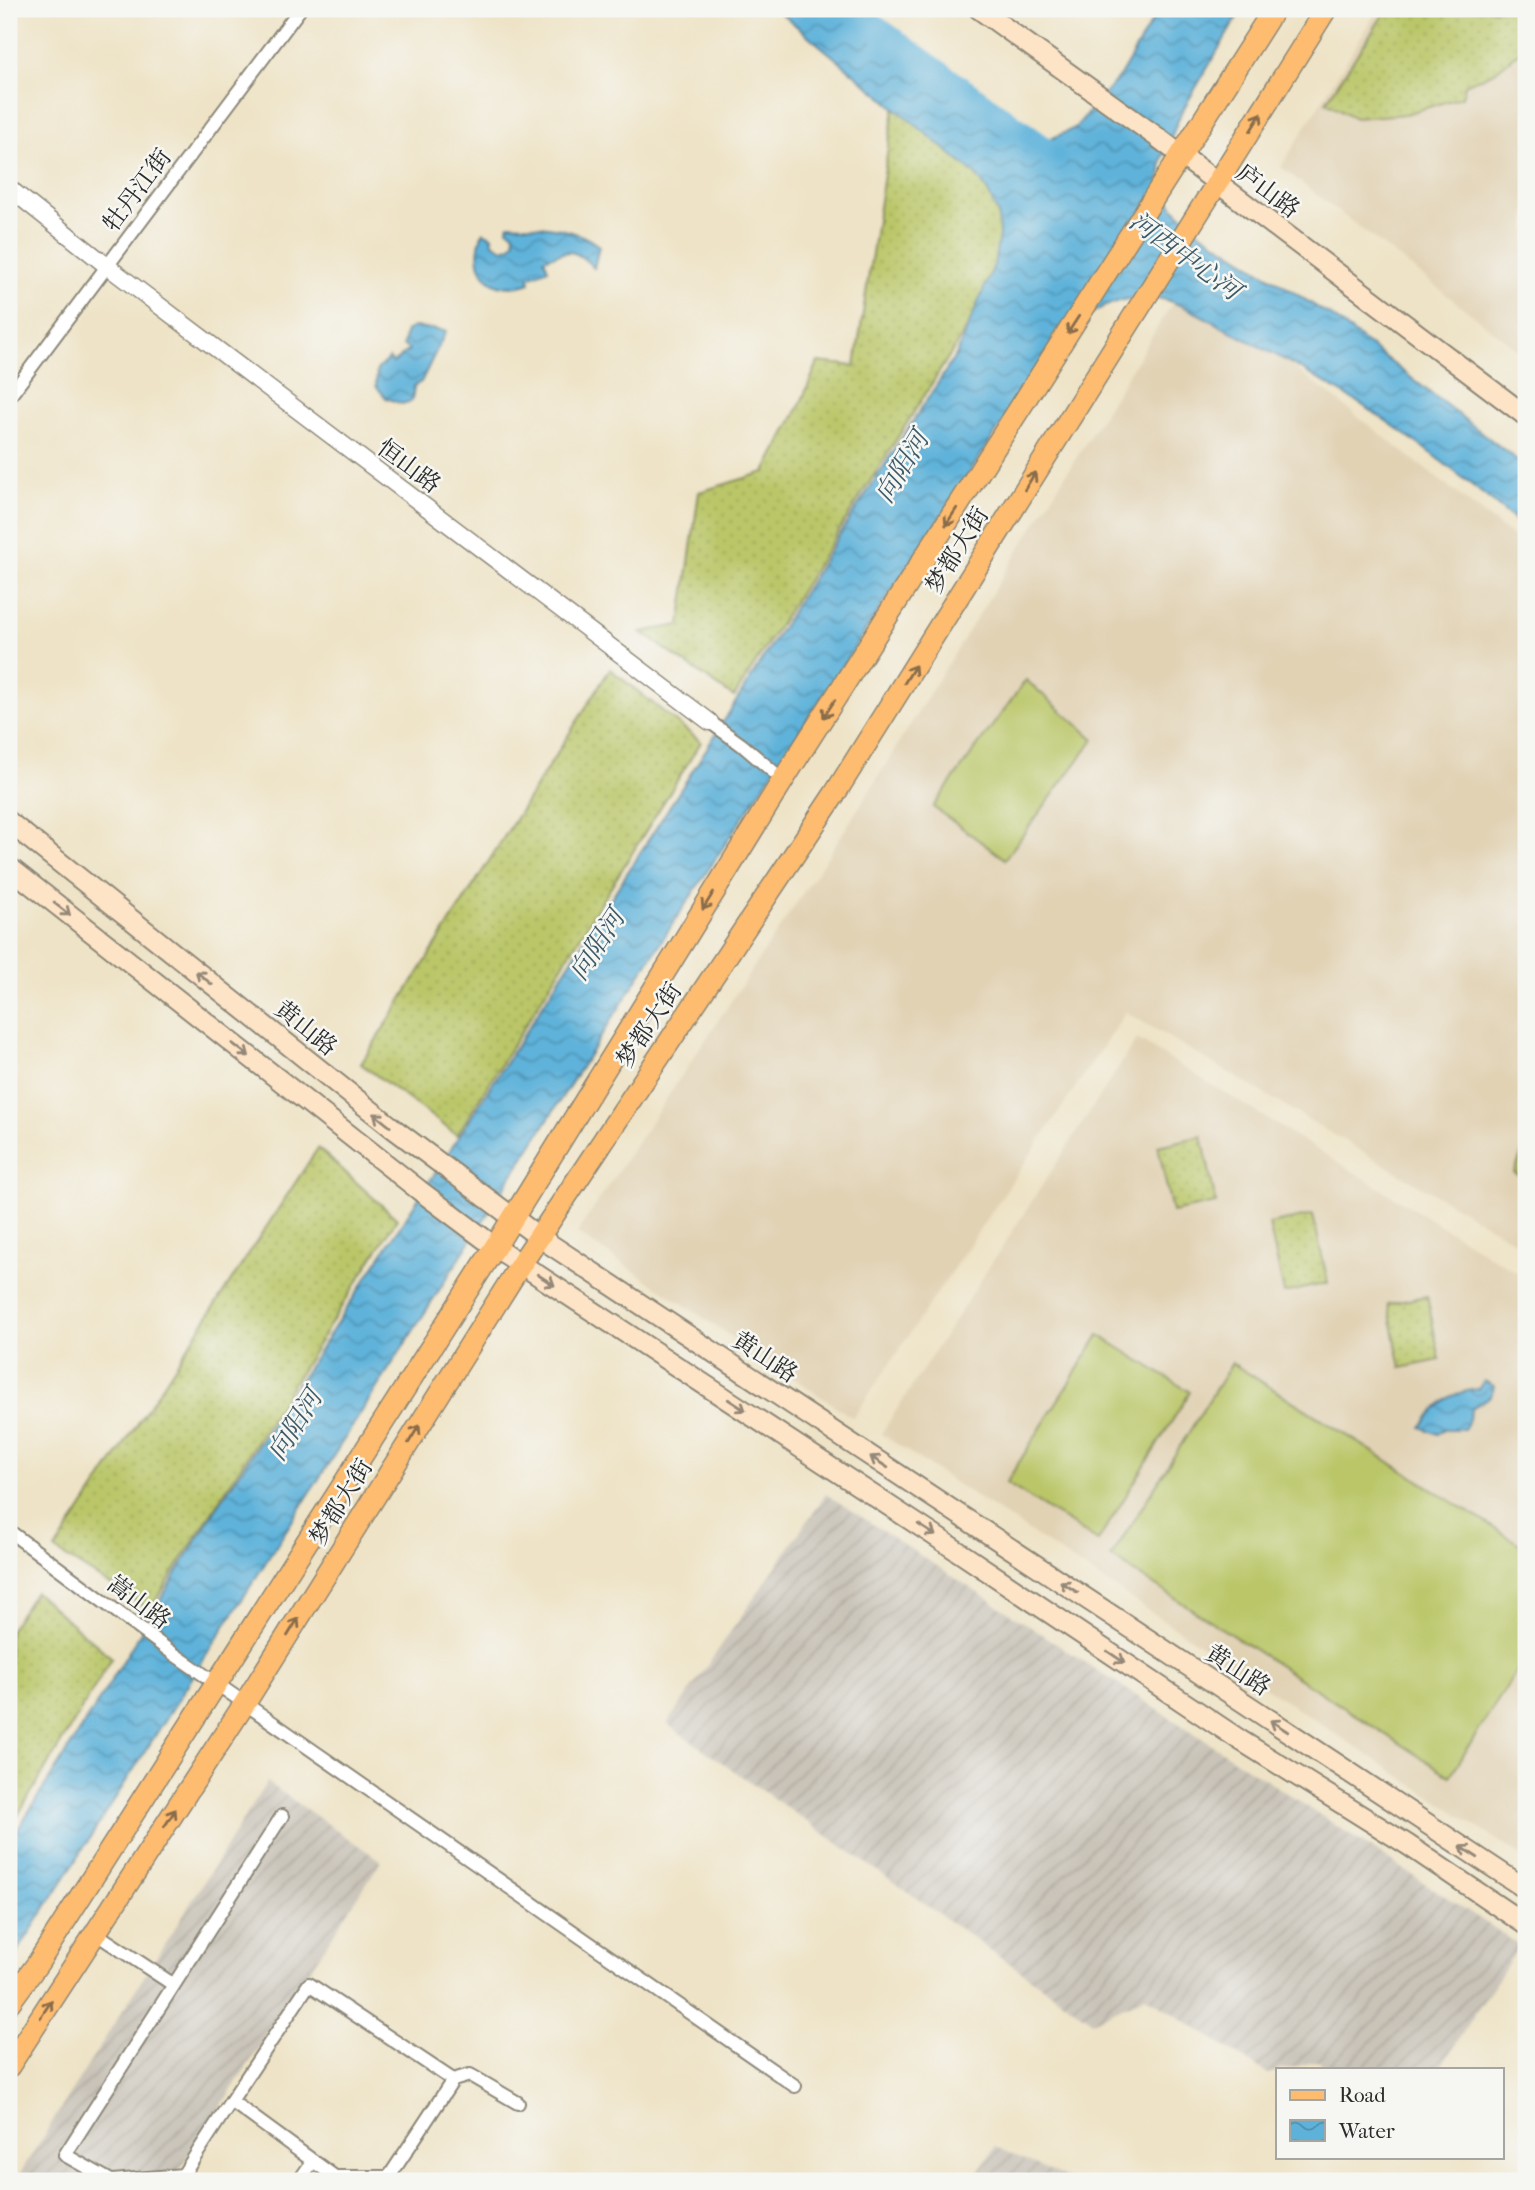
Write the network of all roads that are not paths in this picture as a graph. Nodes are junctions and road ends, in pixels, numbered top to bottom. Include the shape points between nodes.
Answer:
1 (300, 9) edge
2 (979, 9) edge
3 (1274, 9) edge
4 (1326, 9) edge
5 (1175, 164) junction
6 (9, 188) edge
7 (1211, 192) junction
8 (107, 266) junction
9 (9, 397) edge
10 (1526, 416) edge
11 (710, 722) joint
12 (783, 780) junction
13 (9, 822) edge
14 (9, 867) edge
15 (513, 1217) junction
16 (539, 1237) junction
17 (495, 1247) junction
18 (521, 1264) junction
19 (9, 1531) edge
20 (217, 1683) junction
21 (245, 1703) junction
22 (282, 1816) dead end
23 (1526, 1889) edge
24 (1526, 1925) edge
25 (95, 1933) junction
26 (174, 1986) junction
27 (9, 2003) edge
28 (9, 2066) edge
29 (453, 2080) junction
30 (795, 2086) dead end
31 (231, 2101) junction
32 (519, 2103) dead end
33 (313, 2161) junction
34 (112, 2181) edge
35 (299, 2181) edge

1 - 8 street, 牡丹江街
2 - 5 main road, 庐山路 via 1157,137
3 - 5 main road, 梦都大街
7 -> 4 main road, 梦都大街
5 - 7 main road, 庐山路
5 -> 12 main road, 梦都大街
6 - 8 street, 恒山路
7 - 10 main road, 庐山路
16 -> 7 main road, 梦都大街 via 834,794
8 - 9 street, 牡丹江街
8 - 11 street, 恒山路
11 - 12 street, 恒山路
12 -> 15 main road, 梦都大街
15 -> 13 main road, 黄山路
14 -> 17 main road
15 - 16 main road, 黄山路
15 - 17 main road, 梦都大街
16 - 18 main road, 梦都大街
23 -> 16 main road, 黄山路
17 - 18 main road
17 - 20 main road, 梦都大街
21 -> 18 main road, 梦都大街
18 -> 24 main road
19 - 20 street, 嵩山路
20 - 21 street, 嵩山路
20 - 27 main road, 梦都大街
25 -> 21 main road, 梦都大街
21 - 30 street, 嵩山路
22 - 26 street
25 - 26 street
28 -> 25 main road, 梦都大街
26 - 34 street via 65,2155
29 - 31 street via 309,1984
29 - 32 street via 470,2075
29 - 33 street via 389,2177 335,2177
31 - 33 street
31 - 34 street via 183,2175
33 - 35 street

